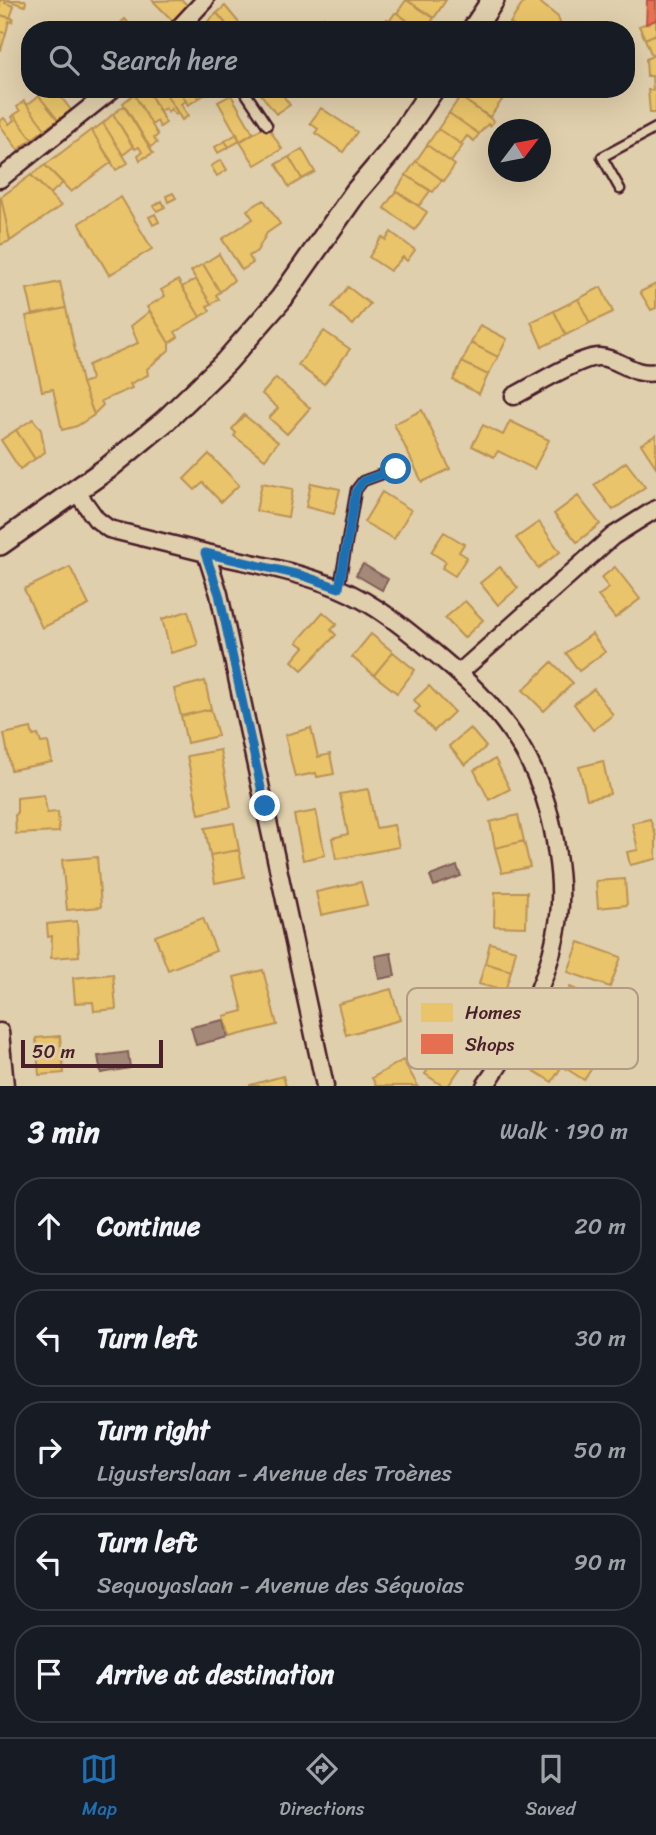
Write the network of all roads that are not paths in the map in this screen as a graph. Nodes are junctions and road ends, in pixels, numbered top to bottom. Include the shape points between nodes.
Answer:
1 (205, 0) edge
2 (493, 0) edge
3 (188, 21) edge
4 (479, 21) edge
5 (102, 98) edge
6 (249, 98) edge
7 (427, 98) edge
8 (267, 125) dead end
9 (656, 128) edge
10 (0, 179) edge
11 (620, 189) dead end
12 (656, 372) edge
13 (514, 396) dead end
14 (396, 469) dead end
15 (76, 491) junction
16 (656, 509) edge
17 (0, 544) edge
18 (205, 553) junction
19 (339, 588) junction
20 (459, 673) junction
21 (538, 988) edge
22 (0, 1032) edge
23 (496, 1069) edge
24 (5, 1086) edge
25 (325, 1086) edge
26 (485, 1086) edge

1 - 3 street
2 - 4 street
5 - 10 street
6 - 8 lane
7 - 15 street via 281,299 226,362 165,421
9 - 11 lane via 602,157
12 - 13 street via 638,373 593,357
14 - 19 lane via 363,481 356,491
15 - 17 street
15 - 18 street via 96,519 109,528
16 - 20 street via 613,536
18 - 19 street
18 - 25 street via 219,594
19 - 20 street via 397,623
20 - 21 street via 514,734 547,803 560,877 556,933
22 - 24 street
23 - 26 street

